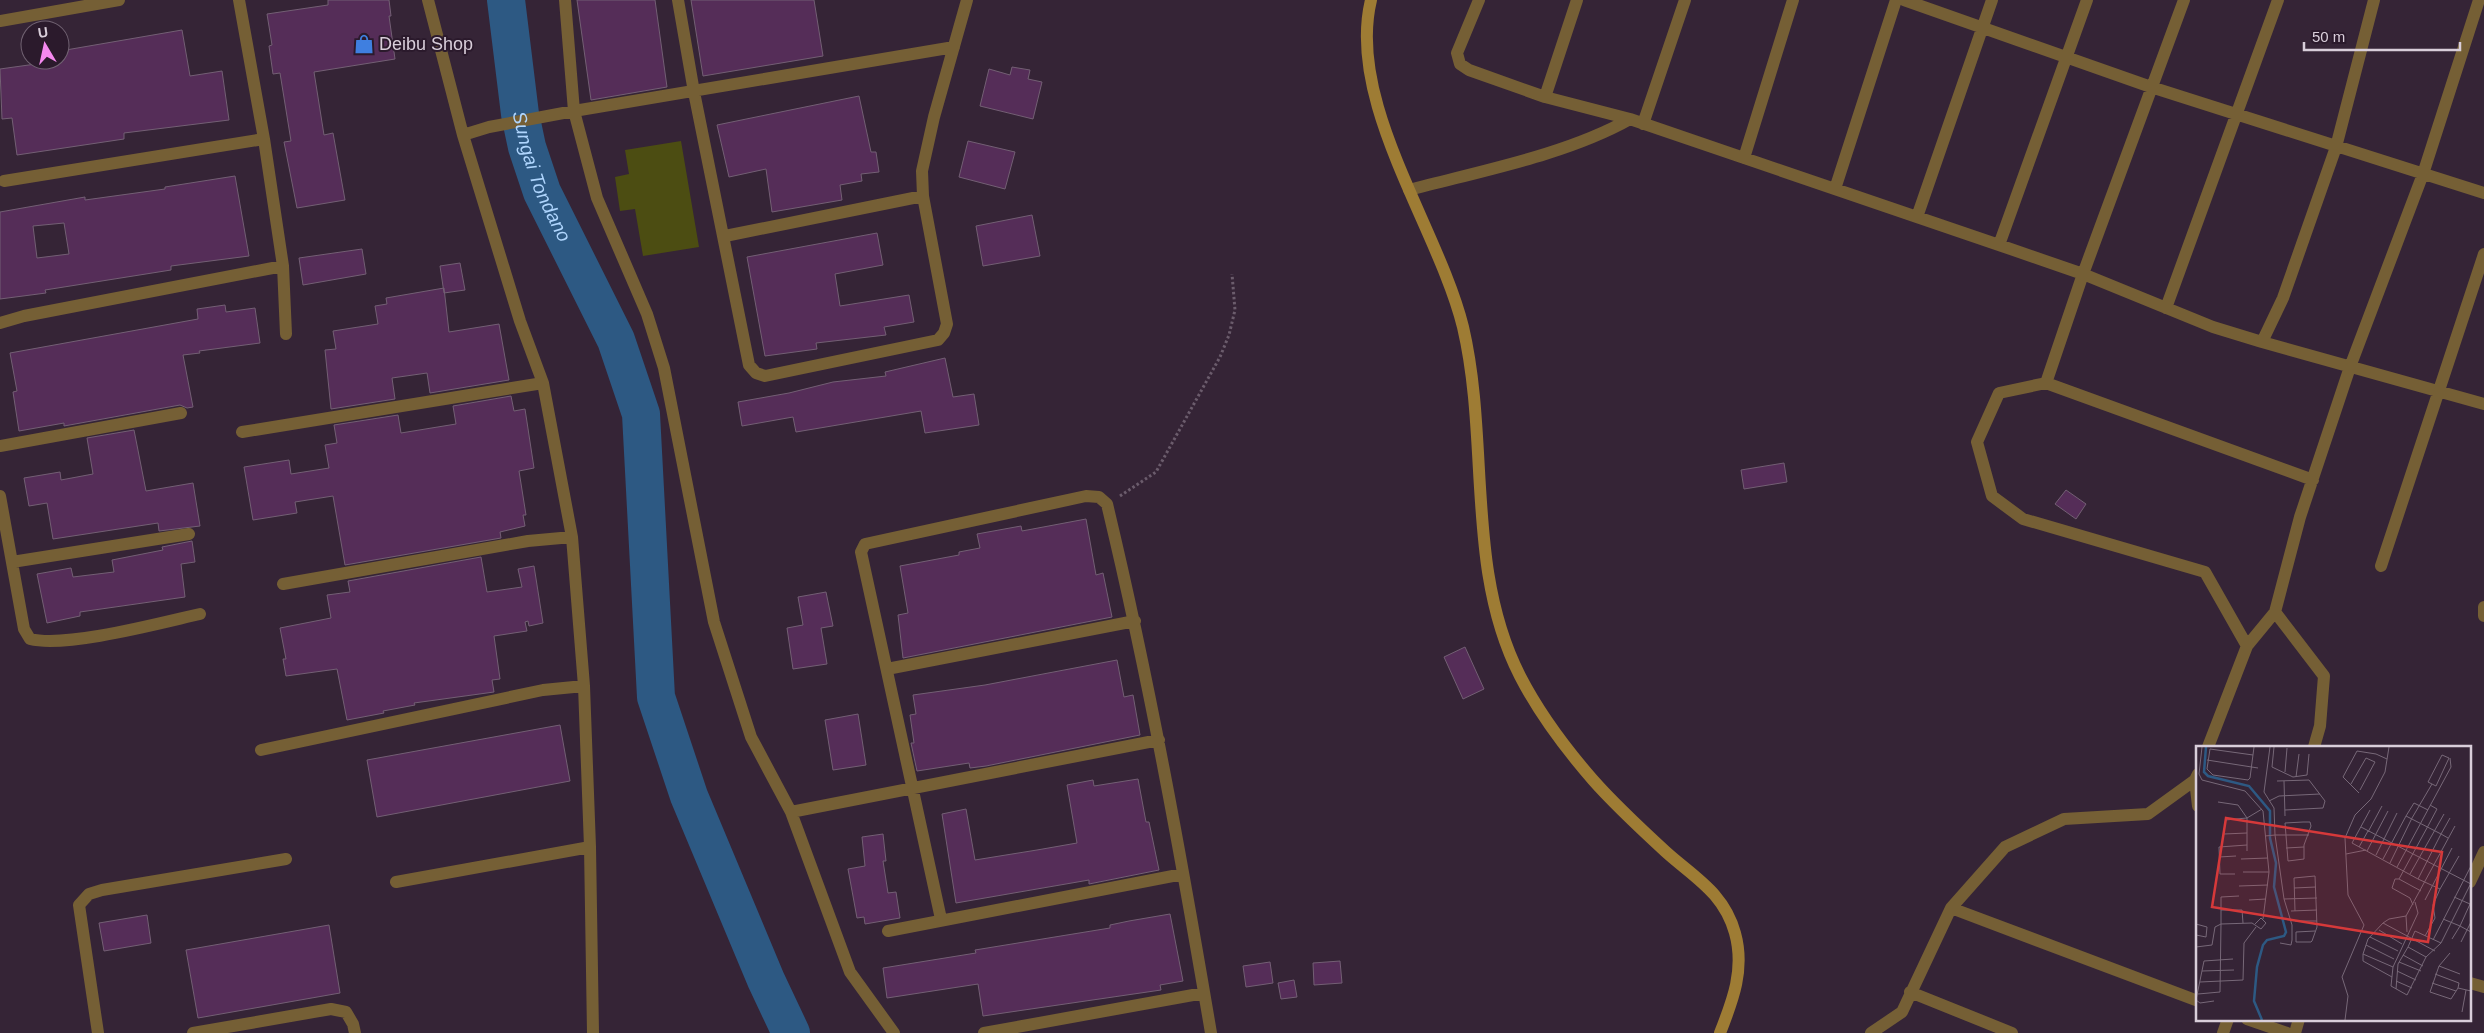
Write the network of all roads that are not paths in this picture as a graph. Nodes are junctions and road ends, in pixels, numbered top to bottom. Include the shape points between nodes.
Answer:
1 (119, 0) edge
2 (239, 0) edge
3 (428, 0) edge
4 (565, 0) edge
5 (678, 0) edge
6 (967, 0) edge
7 (1371, 0) edge
8 (1479, 0) edge
9 (1577, 0) edge
10 (1685, 0) edge
11 (1793, 0) edge
12 (1896, 0) edge
13 (1904, 0) edge
14 (1992, 0) edge
15 (2087, 0) edge
16 (2184, 0) edge
17 (2278, 0) edge
18 (2374, 0) edge
19 (2478, 0) edge
20 (0, 21) edge
21 (1984, 28) junction
22 (954, 47) junction
23 (2067, 56) junction
24 (2151, 87) junction
25 (694, 92) junction
26 (1545, 97) junction
27 (574, 111) junction
28 (2236, 115) junction
29 (1630, 119) junction
30 (1643, 124) junction
31 (463, 136) junction
32 (264, 139) junction
33 (2336, 147) junction
34 (1744, 158) junction
35 (2423, 174) junction
36 (4, 182) dead end
37 (1835, 189) junction
38 (1409, 190) junction
39 (2484, 193) edge
40 (922, 196) junction
41 (1916, 217) junction
42 (725, 236) junction
43 (1999, 245) junction
44 (2484, 254) edge
45 (283, 266) junction
46 (2084, 274) junction
47 (2166, 308) junction
48 (0, 323) edge
49 (286, 334) dead end
50 (2262, 342) junction
51 (2350, 367) junction
52 (543, 383) junction
53 (2046, 383) junction
54 (2439, 392) junction
55 (2484, 404) edge
56 (182, 413) dead end
57 (242, 432) dead end
58 (0, 446) edge
59 (2313, 480) junction
60 (0, 496) edge
61 (189, 534) dead end
62 (572, 537) junction
63 (12, 562) junction
64 (2381, 566) dead end
65 (283, 584) dead end
66 (2484, 607) edge
67 (2275, 612) junction
68 (200, 614) dead end
69 (2484, 616) edge
70 (1135, 621) junction
71 (2247, 646) junction
72 (887, 669) junction
73 (584, 686) junction
74 (1160, 740) junction
75 (2208, 746) edge
76 (2314, 746) edge
77 (261, 750) dead end
78 (2196, 777) edge
79 (913, 789) junction
80 (791, 812) junction
81 (590, 848) junction
82 (2484, 852) edge
83 (286, 859) dead end
84 (1184, 874) junction
85 (2472, 878) edge
86 (396, 882) dead end
87 (1951, 908) junction
88 (941, 919) junction
89 (888, 931) dead end
90 (1910, 992) junction
91 (1204, 993) junction
92 (2196, 1000) edge
93 (2228, 1020) edge
94 (2250, 1020) edge
95 (2299, 1020) edge
96 (592, 1032) edge
97 (98, 1033) edge
98 (193, 1033) edge
99 (355, 1033) edge
100 (894, 1033) edge
101 (984, 1033) edge
102 (1211, 1033) edge
103 (1720, 1033) edge
104 (1871, 1033) edge
105 (2012, 1033) edge
106 (2223, 1033) edge
107 (2287, 1033) edge
108 (2295, 1033) edge

1 - 20 street
2 - 32 street
3 - 31 street
4 - 27 street
5 - 25 street
6 - 22 street
7 - 38 main road via 1367,15 1369,67 1382,117
8 - 26 street via 1457,52 1460,64
9 - 26 street
10 - 30 street
11 - 34 street
12 - 37 street
13 - 21 street
14 - 21 street
15 - 23 street
16 - 24 street
17 - 28 street
18 - 33 street
19 - 35 street
21 - 23 street
21 - 41 street
22 - 25 street
22 - 40 street via 922,171
23 - 24 street
23 - 43 street
24 - 28 street
24 - 46 street
25 - 27 street
25 - 42 street
26 - 29 street
27 - 31 street via 489,127
27 - 80 street via 597,198 646,314 664,368 714,622 750,737
28 - 33 street
28 - 47 street
29 - 30 street
29 - 38 street via 1595,136 1503,166
30 - 34 street
31 - 52 street via 520,321
32 - 36 street
32 - 45 street
33 - 35 street
33 - 50 street via 2282,298
34 - 37 street
35 - 39 street
35 - 51 street
37 - 41 street
38 - 103 main road via 1450,289 1471,366 1483,536 1496,613 1504,637 1520,676 1539,707 1593,780 1722,902 1735,931 1740,958 1738,981
40 - 42 street
40 - 42 street via 947,324 938,340 764,376 749,365
41 - 43 street
43 - 46 street
44 - 54 street
45 - 48 street
45 - 49 street
46 - 47 street
46 - 53 street
47 - 50 street
50 - 51 street
51 - 54 street
51 - 59 street
52 - 57 street
52 - 62 street
53 - 59 street
53 - 71 street via 1999,393 1978,442 1992,496 2023,519 2205,572
54 - 55 street
54 - 64 street
56 - 58 street
59 - 67 street
60 - 63 street
61 - 63 street
62 - 65 street via 528,541
62 - 73 street
63 - 68 street via 24,629 30,639 42,642 88,636
66 - 69 street
67 - 71 street
67 - 76 street via 2324,676 2320,726
70 - 72 street
70 - 72 street via 1107,504 1099,497 1086,496 865,544 863,563
70 - 74 street
71 - 75 street
72 - 79 street
73 - 77 street via 543,690
73 - 81 street
74 - 79 street
74 - 84 street
78 - 87 street via 2148,814 2064,819 2005,847
79 - 80 street
79 - 88 street
80 - 100 street via 850,972
81 - 86 street
81 - 96 street
82 - 85 street
83 - 97 street via 89,894 79,905
84 - 88 street
84 - 91 street
87 - 90 street
87 - 92 street
88 - 89 street
90 - 104 street via 1902,1012
90 - 105 street
91 - 101 street
91 - 102 street
93 - 106 street
94 - 107 street
95 - 108 street
98 - 99 street via 331,1009 346,1012

